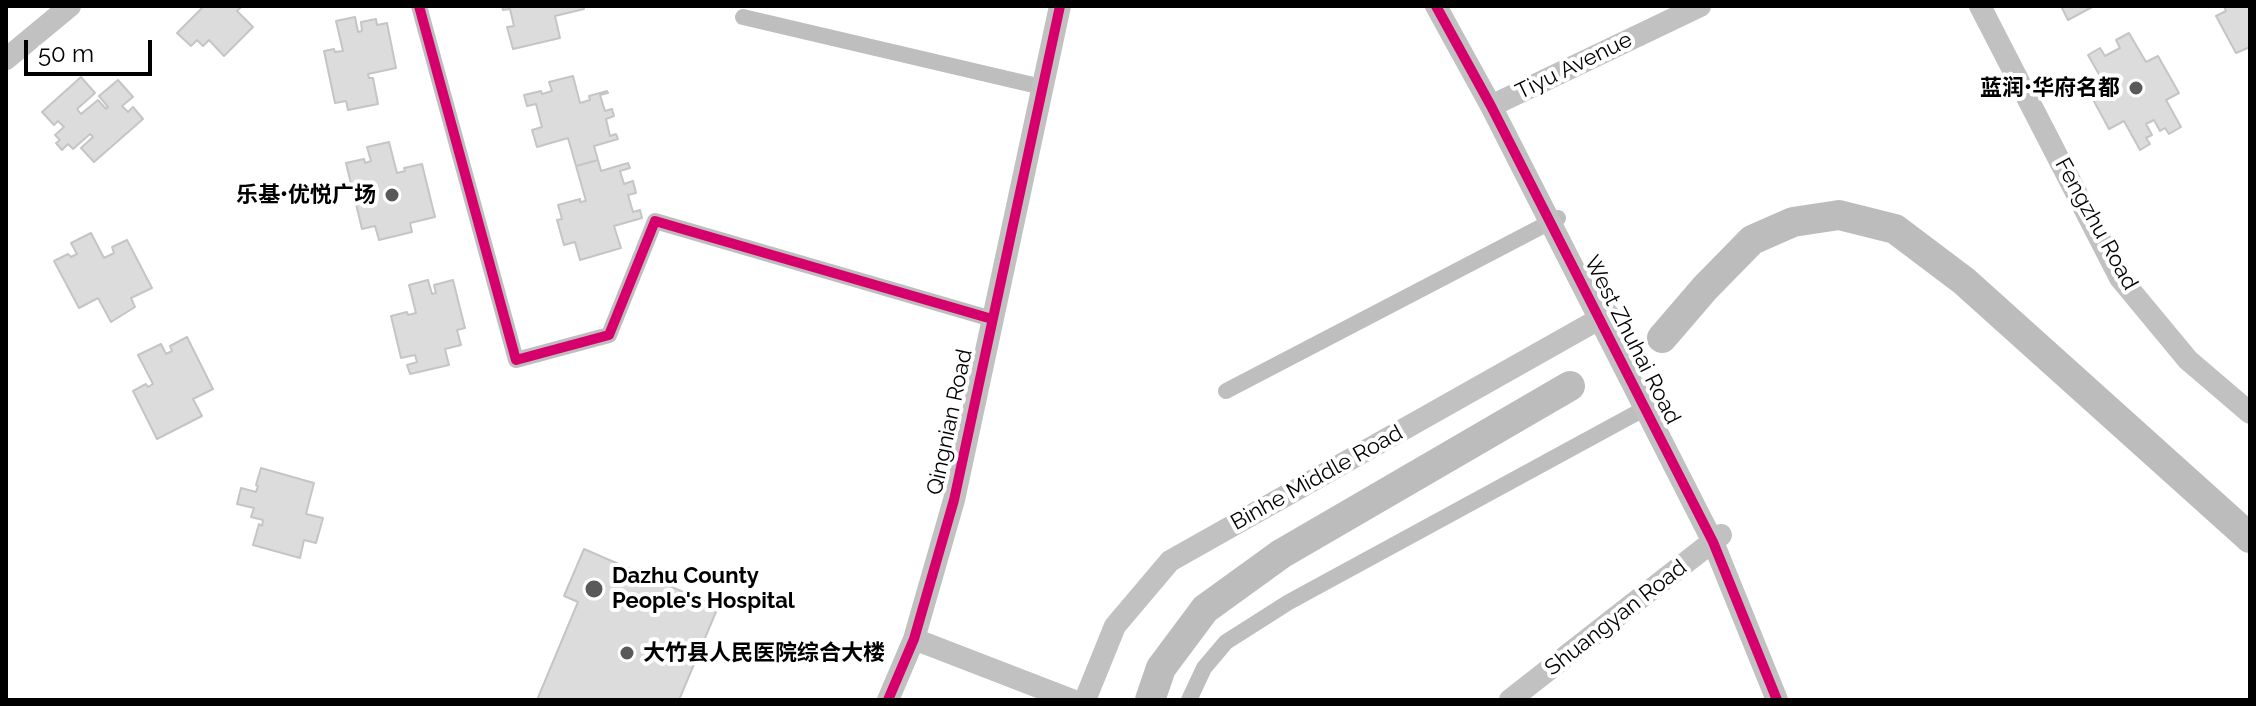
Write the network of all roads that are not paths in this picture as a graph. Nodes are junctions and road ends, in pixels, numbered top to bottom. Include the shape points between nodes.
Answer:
1 (70, 6) edge
2 (419, 6) edge
3 (1060, 6) edge
4 (1436, 6) edge
5 (1448, 6) edge
6 (1700, 6) edge
7 (1980, 6) edge
8 (743, 17) dead end
9 (6, 59) edge
10 (1042, 87) junction
11 (1495, 104) junction
12 (1555, 220) junction
13 (1604, 317) junction
14 (992, 319) junction
15 (1226, 391) dead end
16 (1648, 407) junction
17 (2250, 413) edge
18 (1717, 538) junction
19 (914, 639) junction
20 (888, 700) edge
21 (1072, 700) edge
22 (1085, 700) edge
23 (1189, 700) edge
24 (1510, 700) edge
25 (1777, 700) edge
26 (1788, 700) edge

1 - 9 street
2 - 14 street via 516,360 609,335 655,221
3 - 10 street, Qingnian Road
4 - 11 street, West Zhuhai Road
5 - 11 street, West Zhuhai Road
6 - 11 street, Tiyu Avenue
7 - 17 street, Fengzhu Road via 2120,278 2188,360
8 - 10 street
10 - 14 street, Qingnian Road
11 - 12 street, West Zhuhai Road
12 - 13 street, West Zhuhai Road
12 - 15 street
13 - 16 street, West Zhuhai Road
13 - 22 street, Binhe Middle Road via 1170,561 1115,626
14 - 19 street, Qingnian Road via 954,500
16 - 18 street, West Zhuhai Road
16 - 23 street via 1251,626 1226,642 1204,668
18 - 24 street, Shuangyan Road
18 - 25 street, West Zhuhai Road
18 - 26 street, West Zhuhai Road
19 - 20 street, Qingnian Road
19 - 21 street

